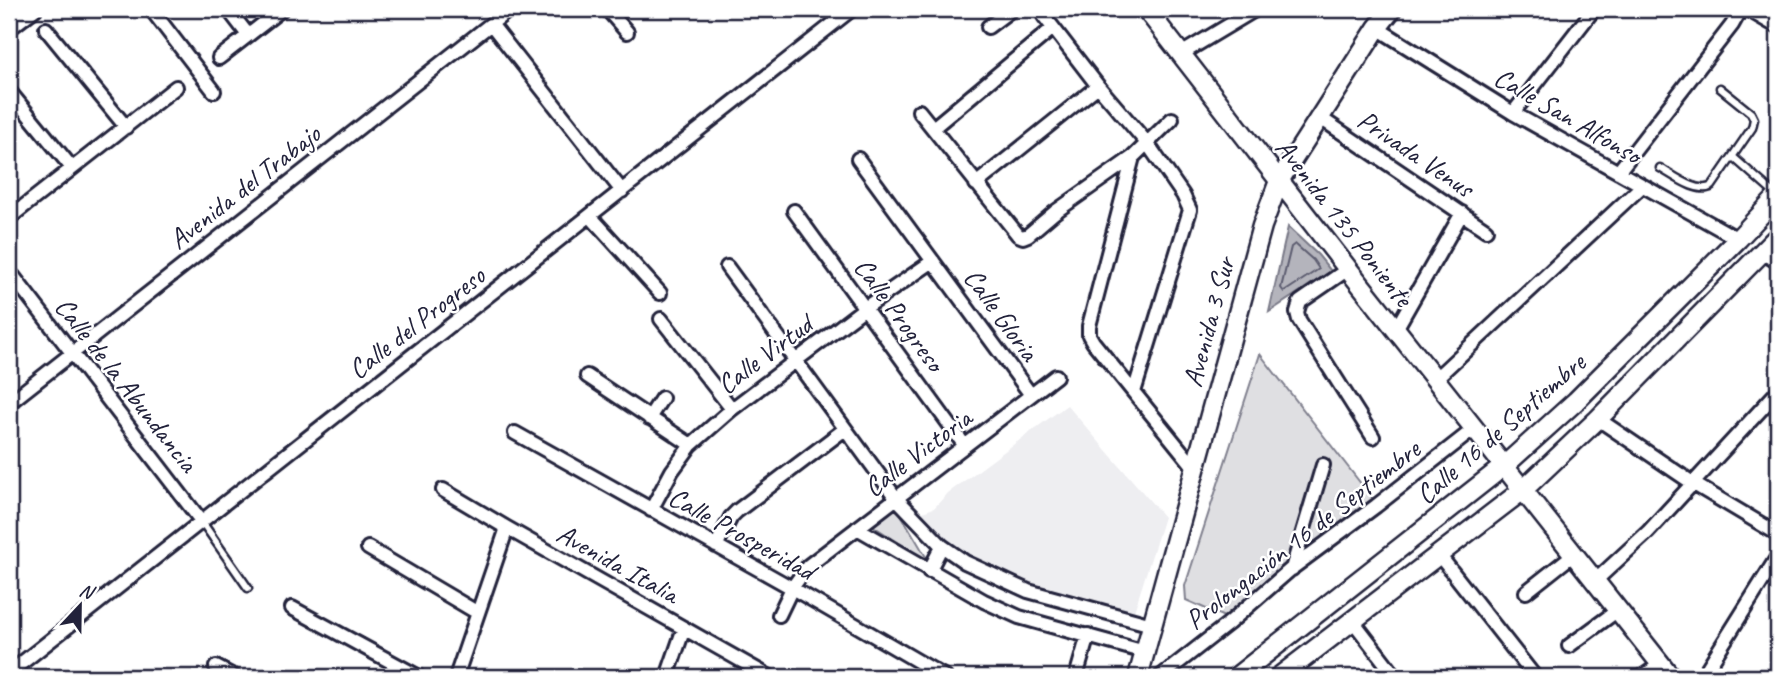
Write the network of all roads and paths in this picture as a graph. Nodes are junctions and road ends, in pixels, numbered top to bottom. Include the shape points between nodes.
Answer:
1 (35, 9) edge
2 (151, 9) edge
3 (228, 9) edge
4 (282, 9) edge
5 (510, 9) edge
6 (607, 9) edge
7 (852, 9) edge
8 (1012, 9) edge
9 (1146, 9) edge
10 (1256, 9) edge
11 (1392, 9) edge
12 (1594, 9) edge
13 (1741, 9) edge
14 (1747, 9) edge
15 (1044, 16) dead end
16 (491, 24) junction
17 (988, 27) dead end
18 (1778, 27) edge
19 (1053, 28) junction
20 (1377, 28) junction
21 (9, 29) edge
22 (46, 29) dead end
23 (627, 32) dead end
24 (248, 35) junction
25 (1181, 54) junction
26 (219, 58) dead end
27 (1098, 86) junction
28 (176, 87) dead end
29 (1720, 88) dead end
30 (9, 90) edge
31 (214, 91) dead end
32 (919, 111) dead end
33 (1513, 113) junction
34 (1319, 117) junction
35 (1172, 119) dead end
36 (126, 127) junction
37 (933, 128) junction
38 (1147, 144) junction
39 (1133, 157) junction
40 (1733, 157) junction
41 (858, 159) dead end
42 (72, 168) junction
43 (1660, 168) dead end
44 (1618, 172) junction
45 (1279, 181) junction
46 (976, 184) junction
47 (1642, 186) junction
48 (622, 191) junction
49 (1778, 196) edge
50 (794, 211) dead end
51 (1462, 212) junction
52 (590, 216) junction
53 (9, 218) edge
54 (1486, 230) dead end
55 (1778, 236) edge
56 (1738, 239) junction
57 (1770, 258) edge
58 (933, 261) junction
59 (727, 267) dead end
60 (1348, 269) junction
61 (13, 276) dead end
62 (660, 293) dead end
63 (865, 309) junction
64 (660, 319) dead end
65 (1396, 329) junction
66 (72, 353) junction
67 (795, 360) junction
68 (587, 376) dead end
69 (1056, 376) dead end
70 (1436, 379) junction
71 (1778, 391) edge
72 (1134, 392) junction
73 (1031, 395) junction
74 (662, 398) dead end
75 (9, 403) edge
76 (732, 409) junction
77 (649, 418) junction
78 (1598, 419) junction
79 (845, 429) junction
80 (1474, 429) junction
81 (515, 433) dead end
82 (1373, 437) dead end
83 (691, 445) junction
84 (965, 446) junction
85 (1322, 465) dead end
86 (1504, 466) junction
87 (1195, 468) junction
88 (1694, 484) junction
89 (443, 490) dead end
90 (1523, 490) junction
91 (896, 498) junction
92 (651, 510) junction
93 (202, 522) junction
94 (507, 528) junction
95 (858, 528) junction
96 (1778, 534) edge
97 (716, 546) junction
98 (942, 546) junction
99 (368, 548) dead end
100 (1574, 554) junction
101 (1439, 555) junction
102 (1778, 556) edge
103 (1292, 569) junction
104 (929, 571) junction
105 (1595, 581) junction
106 (248, 588) dead end
107 (792, 588) junction
108 (1526, 592) dead end
109 (292, 608) dead end
110 (1618, 610) junction
111 (478, 613) junction
112 (779, 615) dead end
113 (1353, 621) junction
114 (1152, 625) junction
115 (684, 628) junction
116 (1088, 635) junction
117 (1569, 646) dead end
118 (1145, 652) junction
119 (216, 667) dead end
120 (1666, 671) edge
121 (15, 673) edge
122 (234, 677) edge
123 (419, 677) edge
124 (456, 677) edge
125 (667, 677) edge
126 (771, 677) edge
127 (945, 677) edge
128 (1076, 677) edge
129 (1138, 677) edge
130 (1160, 677) edge
131 (1236, 677) edge
132 (1279, 677) edge
133 (1396, 677) edge
134 (1535, 677) edge
135 (1642, 677) edge
136 (1702, 677) edge

1 - 21 street
2 - 31 street
3 - 24 street
4 - 24 street
5 - 16 street, Avenida del Trabajo
6 - 23 street
7 - 48 street, Calle del Progreso
8 - 17 street
9 - 25 main road, Avenida 135 Poniente
10 - 25 street
11 - 20 main road, Avenida 3 Sur
12 - 33 street
13 - 44 street
14 - 18 street
15 - 19 street
16 - 48 street
16 - 66 street, Avenida del Trabajo
19 - 27 street
19 - 37 street
20 - 33 street, Calle San Alfonso
20 - 34 main road, Avenida 3 Sur
22 - 36 street
24 - 26 street
25 - 45 main road, Avenida 135 Poniente
27 - 38 street
27 - 46 street
28 - 36 street
29 - 40 lane via 1754,119
30 - 42 street
32 - 37 street
33 - 44 street, Calle San Alfonso
34 - 45 main road, Avenida 3 Sur
34 - 51 street, Privada Venus
35 - 38 street
36 - 42 street
37 - 46 street
38 - 39 street
38 - 72 street via 1190,210
39 - 46 street via 1023,237
39 - 72 street via 1089,335
40 - 43 lane via 1707,190
40 - 49 lane
41 - 58 street, Calle Gloria
42 - 53 street
44 - 47 street, Calle San Alfonso
45 - 60 main road, Avenida 135 Poniente
45 - 87 main road, Avenida 3 Sur via 1262,226
47 - 56 street, Calle San Alfonso
47 - 70 street
48 - 52 street, Calle del Progreso
49 - 56 main road, Calle 16 de Septiembre
50 - 63 street, Calle Progreso
51 - 54 street, Privada Venus
51 - 65 street
52 - 62 street
52 - 93 street, Calle del Progreso
55 - 57 main road, Calle 16 de Septiembre
56 - 86 main road, Calle 16 de Septiembre
57 - 78 main road, Calle 16 de Septiembre
58 - 63 street, Calle Virtud
58 - 73 street, Calle Gloria
59 - 67 street
60 - 65 main road, Avenida 135 Poniente
60 - 82 street via 1300,302 1297,312
61 - 66 street, Calle de la Abundancia
63 - 67 street, Calle Virtud
63 - 84 street, Calle Progreso
64 - 76 street
65 - 70 main road, Avenida 135 Poniente
66 - 75 street, Avenida del Trabajo
66 - 93 street, Calle de la Abundancia
67 - 76 street, Calle Virtud
67 - 79 street
68 - 77 street
69 - 73 street, Calle Victoria
70 - 80 main road, Avenida 135 Poniente
71 - 88 street
72 - 87 street
73 - 84 street, Calle Victoria
74 - 77 street
76 - 83 street, Calle Virtud
77 - 83 street
78 - 88 street
78 - 90 main road, Calle 16 de Septiembre
79 - 91 street
79 - 97 street via 737,511
80 - 86 main road, Avenida 135 Poniente
80 - 103 street, Prolongación 16 de Septiembre
81 - 92 street, Calle Prosperidad
83 - 92 street, Calle Virtud
84 - 91 street, Calle Victoria
85 - 103 street
86 - 90 main road, Avenida 135 Poniente
86 - 131 main road, Calle 16 de Septiembre
87 - 114 main road, Avenida 3 Sur
88 - 96 street
88 - 105 street
89 - 94 street, Avenida Italia
90 - 100 main road, Avenida 135 Poniente
90 - 101 main road, Calle 16 de Septiembre
91 - 95 street, Calle Victoria
91 - 98 street
92 - 97 street, Calle Prosperidad
93 - 106 lane
93 - 121 street, Calle del Progreso
94 - 111 street
94 - 115 street, Avenida Italia
95 - 104 street
95 - 107 street, Calle Victoria via 808,566
97 - 107 street, Calle Prosperidad
98 - 104 street
98 - 114 street via 965,562 1028,591
99 - 111 street
100 - 105 main road, Avenida 135 Poniente
100 - 108 street
101 - 113 main road, Calle 16 de Septiembre
101 - 134 street
102 - 136 street
103 - 130 street, Prolongación 16 de Septiembre
104 - 116 street via 1019,617
105 - 110 main road, Avenida 135 Poniente
107 - 112 street
107 - 127 street, Calle Prosperidad
109 - 123 street
110 - 117 street
110 - 120 main road, Avenida 135 Poniente
111 - 124 street
113 - 132 main road, Calle 16 de Septiembre
113 - 133 street
114 - 118 main road, Avenida 3 Sur
115 - 125 street
115 - 126 street, Avenida Italia
116 - 118 street
116 - 128 street
118 - 129 main road, Avenida 3 Sur
119 - 122 street
120 - 135 street

